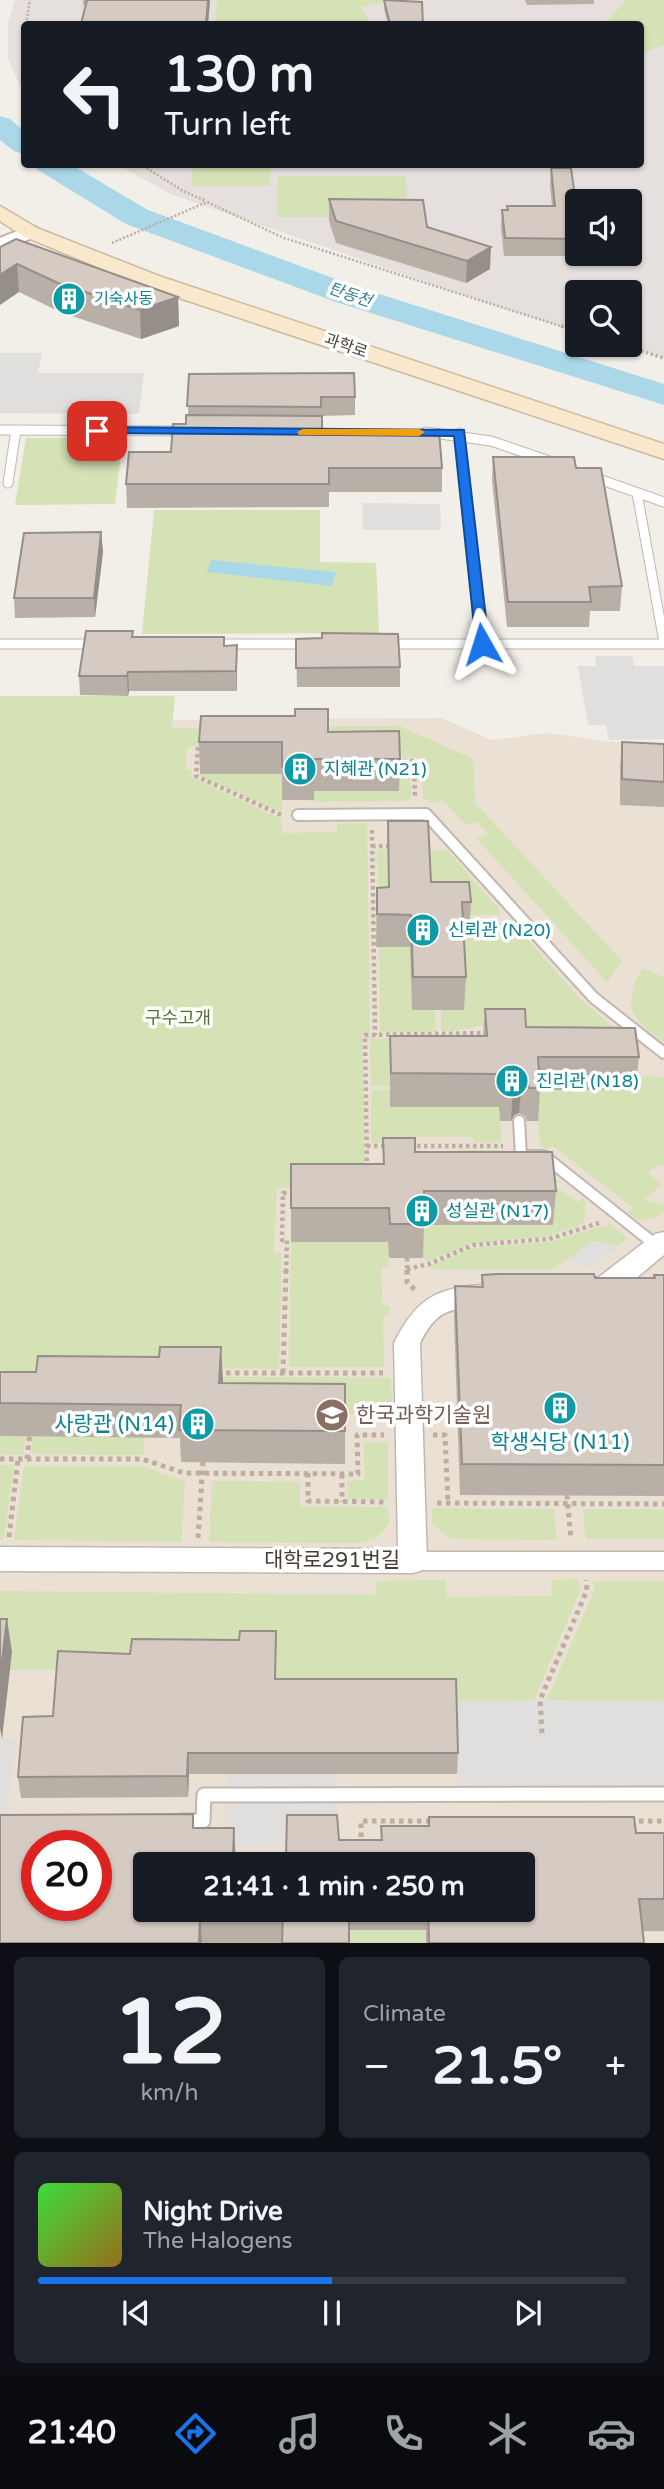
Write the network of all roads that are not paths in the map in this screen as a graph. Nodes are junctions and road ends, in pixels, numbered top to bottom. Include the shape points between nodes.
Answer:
1 (0, 212) edge
2 (30, 232) junction
3 (0, 245) edge
4 (0, 430) edge
5 (16, 430) junction
6 (197, 431) edge
7 (411, 432) edge
8 (460, 433) junction
9 (664, 452) edge
10 (562, 465) edge
11 (575, 470) edge
12 (8, 483) dead end
13 (637, 493) junction
14 (664, 502) edge
15 (664, 643) edge
16 (0, 644) edge
17 (111, 644) edge
18 (209, 644) edge
19 (319, 644) edge
20 (373, 644) edge
21 (482, 644) junction
22 (298, 815) road end
23 (664, 1053) edge
24 (519, 1121) dead end
25 (660, 1244) edge
26 (568, 1294) edge
27 (503, 1295) edge
28 (3, 1559) edge
29 (413, 1561) junction
30 (664, 1561) edge
31 (664, 1794) edge
32 (169, 1821) edge

1 - 2 main road, 과학로
2 - 3 street
2 - 9 main road, 과학로 via 151,281
4 - 5 lane
5 - 6 lane
5 - 12 lane
7 - 8 lane
8 - 10 lane via 487,437
8 - 21 lane
11 - 13 lane
13 - 14 lane
13 - 15 lane
15 - 21 lane
16 - 17 lane
18 - 19 lane
20 - 21 lane
22 - 23 lane via 426,814 594,998
24 - 25 lane via 521,1156 544,1156
25 - 26 street via 607,1285
27 - 29 street via 465,1297 432,1307 419,1318 407,1343
28 - 29 street, 대학로291번길
29 - 30 street, 대학로291번길
31 - 32 lane via 204,1794 203,1821

